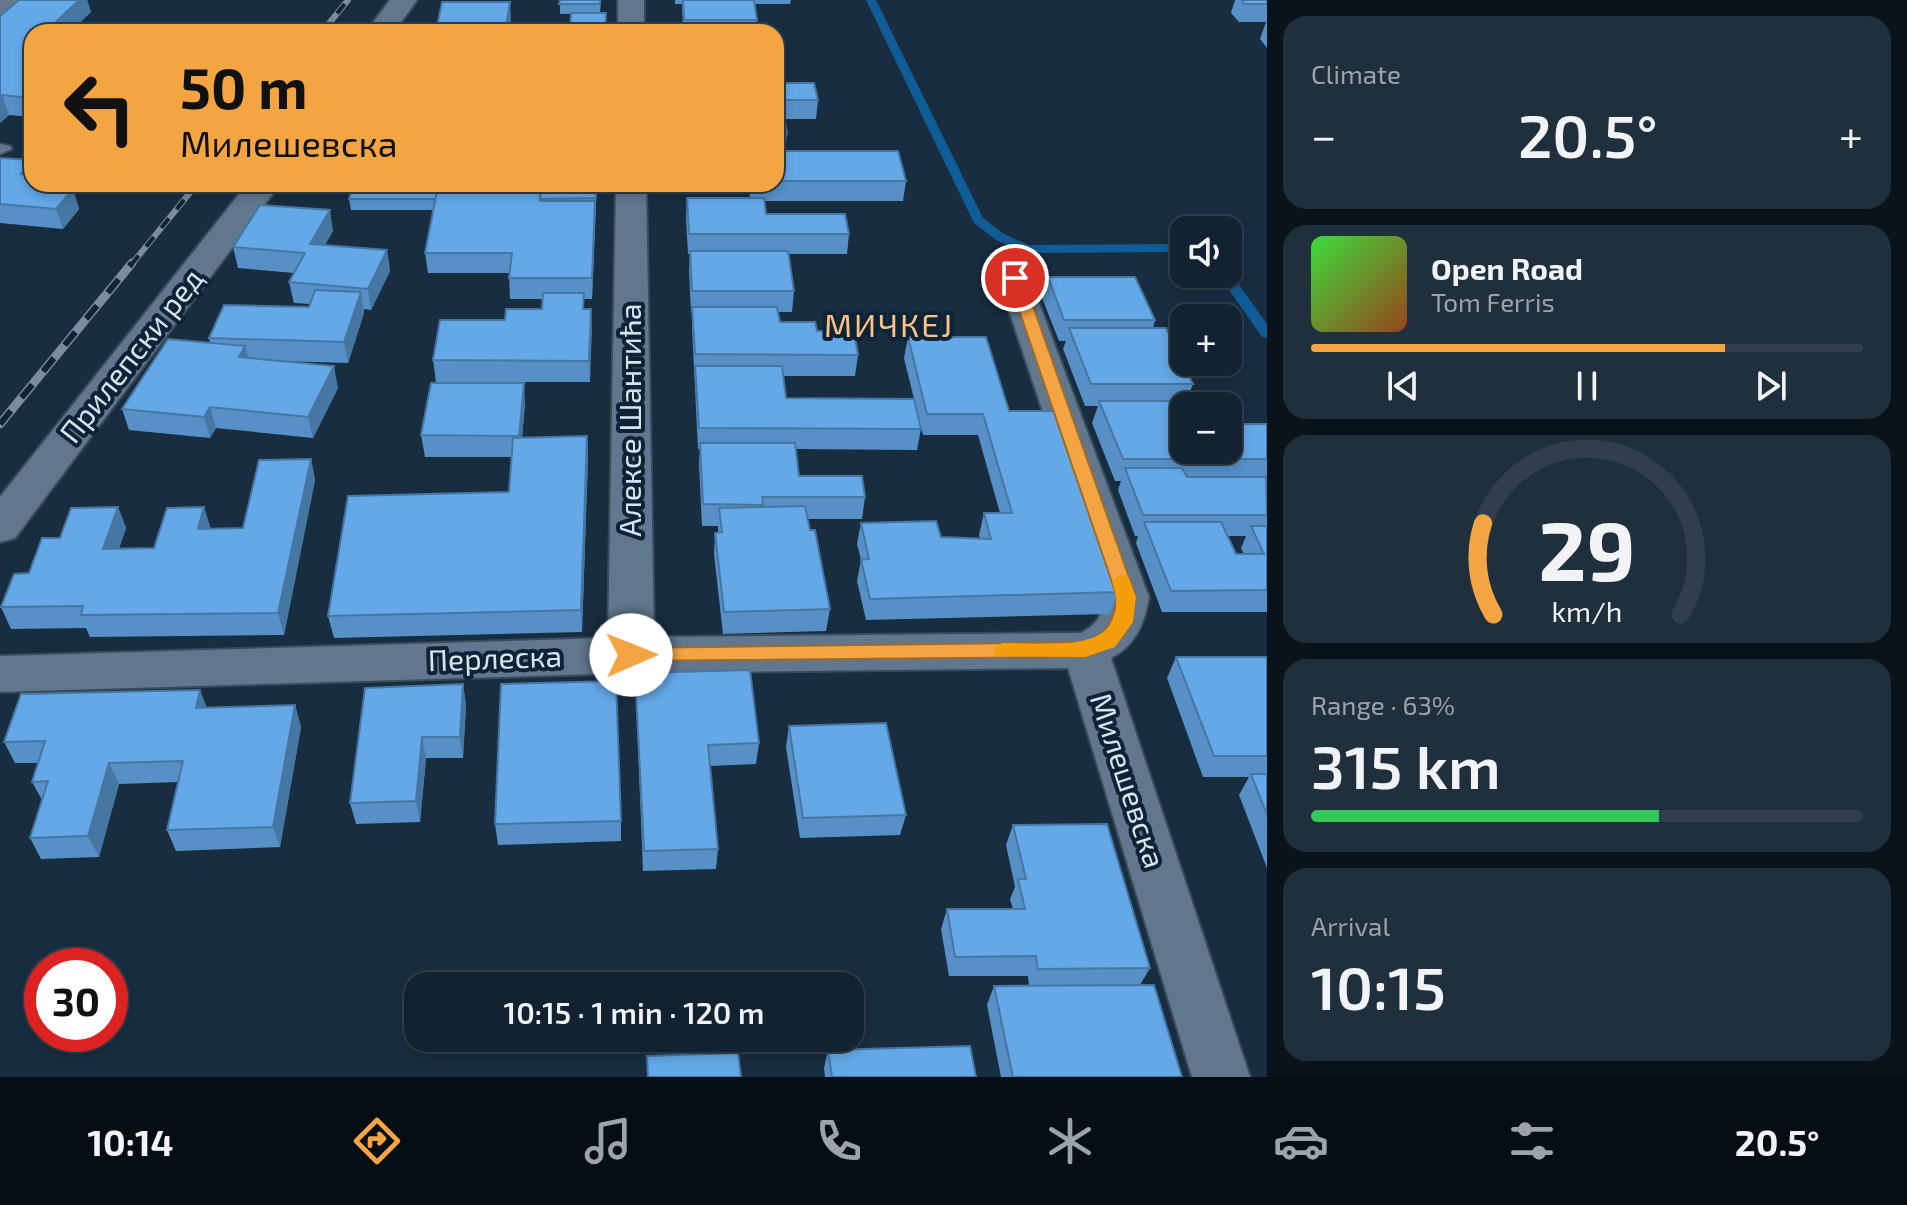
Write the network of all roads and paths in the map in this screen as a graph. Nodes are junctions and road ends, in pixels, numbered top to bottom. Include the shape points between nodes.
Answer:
1 (14, 0) edge
2 (404, 0) edge
3 (631, 0) edge
4 (0, 12) edge
5 (386, 24) edge
6 (631, 24) edge
7 (258, 192) edge
8 (631, 192) edge
9 (1015, 278) dead end
10 (0, 527) edge
11 (1085, 650) junction
12 (631, 655) junction
13 (0, 674) edge
14 (1221, 1077) edge

1 - 4 street
2 - 5 street
3 - 6 street
7 - 10 street, Прилепски ред
8 - 12 street, Алексе Шантића
9 - 11 street via 1127,597 1124,622 1108,642
11 - 12 street, Перлеска
11 - 14 street, Милешевска
12 - 13 street, Перлеска

